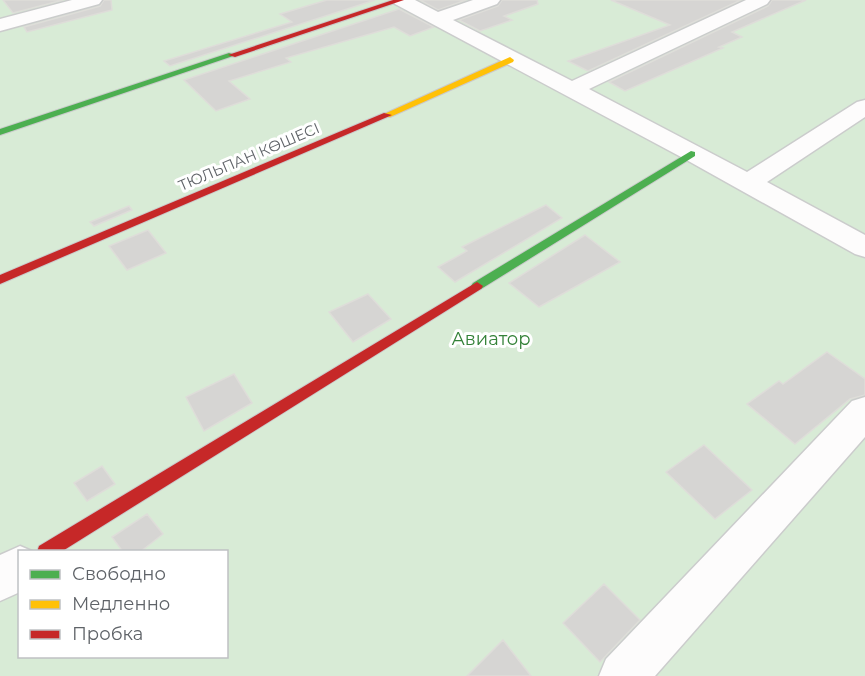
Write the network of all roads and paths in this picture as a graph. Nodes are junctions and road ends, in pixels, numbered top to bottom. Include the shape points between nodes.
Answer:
1 (93, 0) edge
2 (400, 0) edge
3 (491, 0) edge
4 (761, 0) edge
5 (437, 19) junction
6 (0, 25) edge
7 (510, 60) junction
8 (570, 90) junction
9 (865, 106) edge
10 (0, 132) edge
11 (691, 154) junction
12 (749, 182) junction
13 (865, 247) edge
14 (0, 280) edge
15 (865, 412) edge
16 (48, 550) edge
17 (18, 568) edge
18 (0, 579) edge
19 (622, 676) edge

1 - 6 street
2 - 5 street
2 - 10 street
3 - 5 street
4 - 8 street
5 - 7 street
7 - 8 street
7 - 14 street, ТЮЛЬПАН КӨШЕСІ
8 - 11 street
9 - 12 street
11 - 12 street
11 - 16 street
12 - 13 street
15 - 19 street
17 - 18 street

